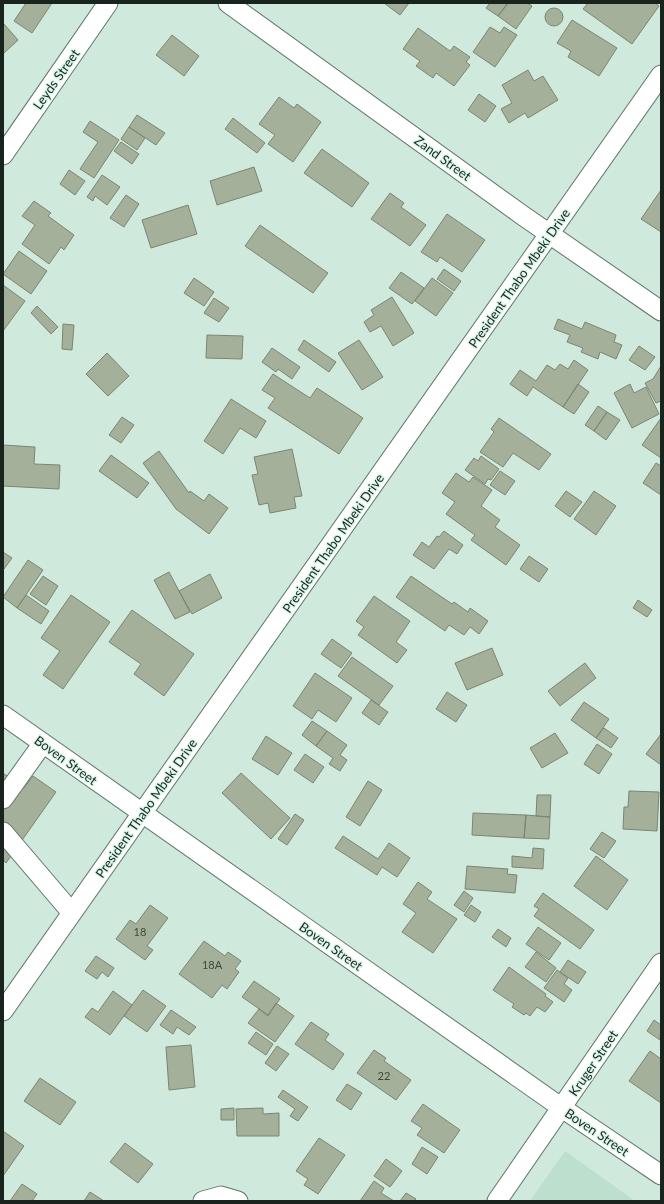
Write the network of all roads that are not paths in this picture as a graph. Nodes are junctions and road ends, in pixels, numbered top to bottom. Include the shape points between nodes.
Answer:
1 (108, 3) edge
2 (228, 3) edge
3 (661, 75) edge
4 (3, 155) edge
5 (549, 234) junction
6 (661, 310) edge
7 (3, 715) edge
8 (43, 743) junction
9 (3, 799) edge
10 (143, 814) junction
11 (3, 832) edge
12 (72, 913) junction
13 (661, 963) edge
14 (3, 1011) edge
15 (562, 1108) junction
16 (661, 1175) edge
17 (204, 1201) edge
18 (238, 1201) edge
19 (497, 1201) edge

1 - 4 street, Leyds Street
2 - 5 street, Zand Street
3 - 5 street, President Thabo Mbeki Drive
5 - 6 street, Zand Street
5 - 10 street, President Thabo Mbeki Drive
7 - 8 street, Boven Street
8 - 9 street
8 - 10 street, Boven Street
10 - 12 street, President Thabo Mbeki Drive
10 - 15 street, Boven Street
11 - 12 street
12 - 14 street, President Thabo Mbeki Drive
13 - 15 street, Kruger Street
15 - 16 street, Boven Street
15 - 19 street, Kruger Street
17 - 18 street via 221,1196

